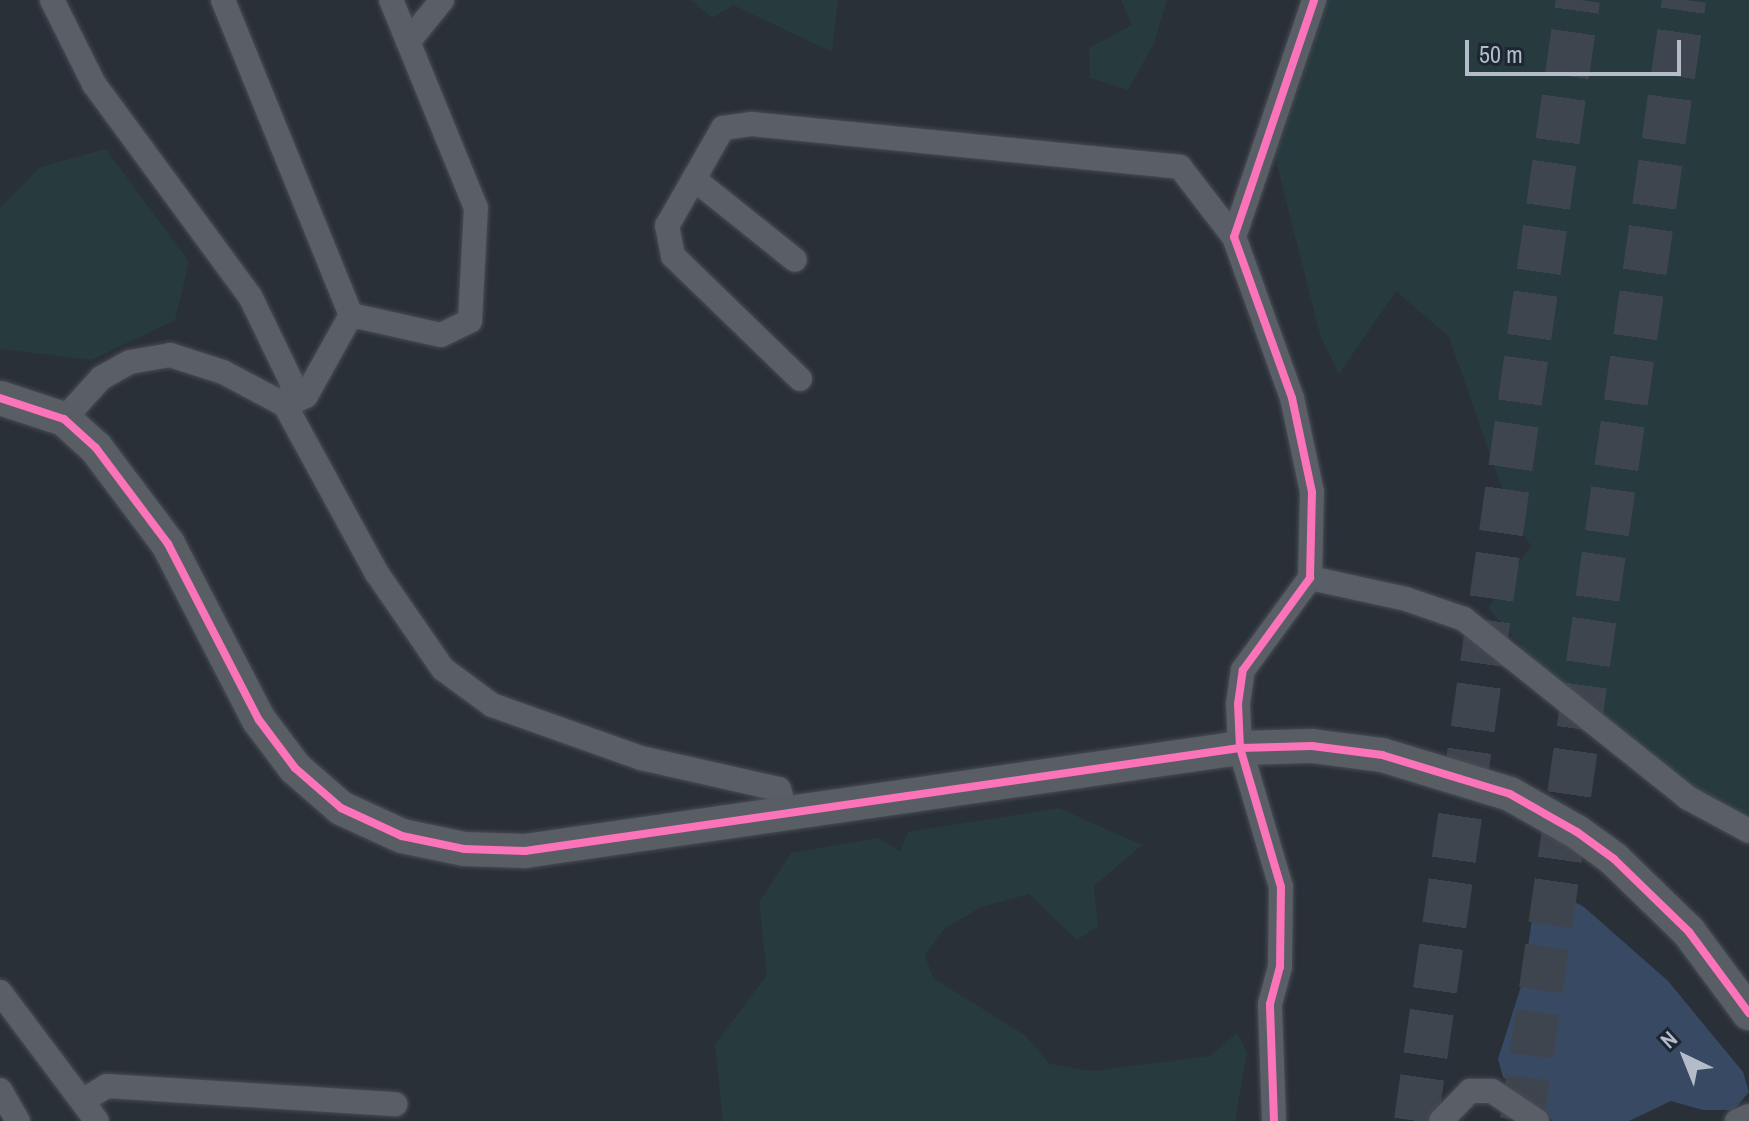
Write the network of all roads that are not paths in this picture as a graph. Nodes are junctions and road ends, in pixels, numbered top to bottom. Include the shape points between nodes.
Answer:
1 (52, 0) edge
2 (223, 0) edge
3 (391, 0) edge
4 (442, 0) edge
5 (1314, 0) edge
6 (408, 42) junction
7 (694, 179) junction
8 (1234, 237) junction
9 (795, 260) dead end
10 (351, 315) junction
11 (800, 379) dead end
12 (0, 398) edge
13 (285, 405) junction
14 (64, 419) junction
15 (1310, 578) junction
16 (1240, 748) junction
17 (786, 813) junction
18 (1749, 831) edge
19 (0, 992) edge
20 (1749, 1013) edge
21 (0, 1090) edge
22 (82, 1101) junction
23 (395, 1104) dead end
24 (1749, 1116) edge
25 (18, 1121) edge
26 (97, 1121) edge
27 (1274, 1121) edge
28 (1441, 1121) edge
29 (1537, 1121) edge
30 (1737, 1121) edge

1 - 13 street via 94,84 250,296 294,387
2 - 10 street
3 - 6 street
4 - 6 street
5 - 8 street
6 - 10 street via 476,208 470,321 441,335
7 - 8 street via 723,128 751,124 1180,167
7 - 9 street
7 - 11 street via 667,226 673,256
8 - 15 street via 1298,425 1312,492
10 - 13 street via 306,396
12 - 14 street
13 - 14 street via 223,372 170,355 130,362 101,378
13 - 17 street via 376,572 443,669 492,705 641,758 779,789
14 - 17 street via 121,475 168,544 259,720 295,768 341,808 402,836 464,849 525,851
15 - 16 street via 1243,670
15 - 18 street via 1406,599 1464,619 1688,798
16 - 17 street
16 - 20 street via 1312,746 1382,755 1510,794 1614,859 1689,932
16 - 27 street via 1281,887 1280,967 1270,1004
19 - 22 street
21 - 25 street
22 - 23 street via 107,1086
22 - 26 street
24 - 30 street
28 - 29 street via 1461,1097 1481,1091 1514,1102

